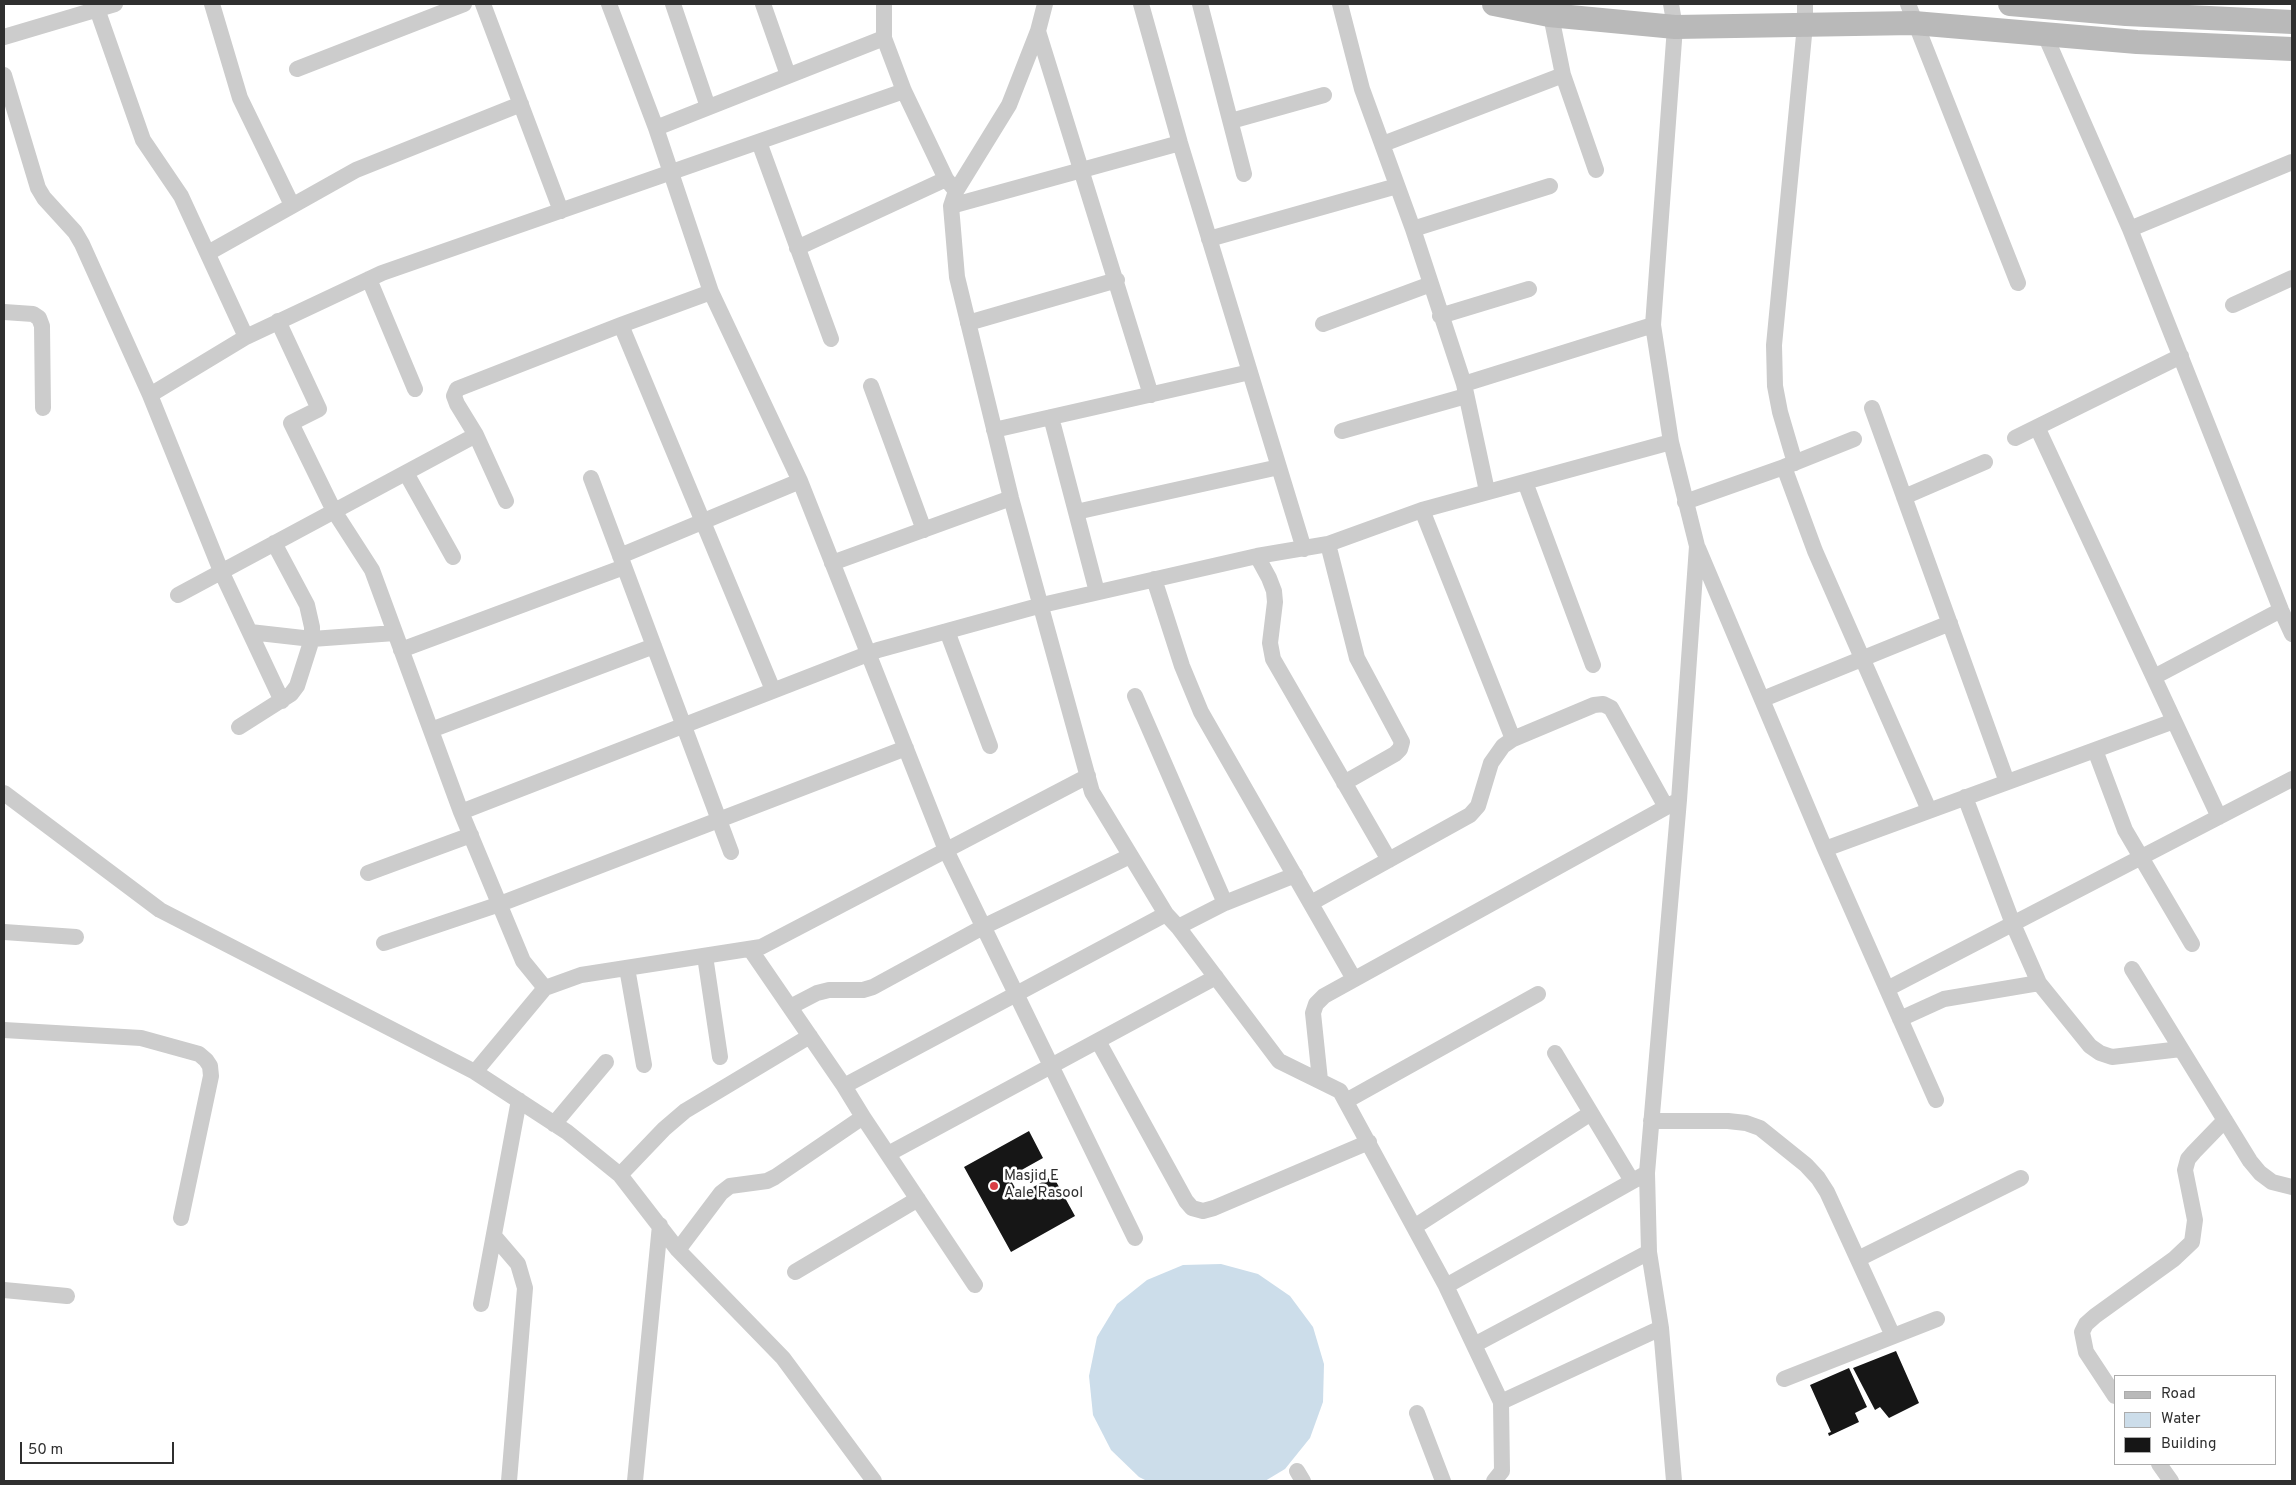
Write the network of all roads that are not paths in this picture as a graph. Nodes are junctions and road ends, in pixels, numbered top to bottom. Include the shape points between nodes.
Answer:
1 (115, 4) edge
2 (212, 4) edge
3 (464, 4) edge
4 (483, 4) edge
5 (609, 4) edge
6 (673, 4) edge
7 (763, 4) edge
8 (884, 4) edge
9 (1045, 4) edge
10 (1141, 4) edge
11 (1200, 4) edge
12 (1340, 4) edge
13 (1494, 4) edge
14 (1671, 4) edge
15 (2010, 4) edge
16 (97, 9) junction
17 (2125, 9) edge
18 (1549, 10) edge
19 (2208, 11) edge
20 (1911, 13) edge
21 (1805, 14) edge
22 (2292, 22) edge
23 (1675, 27) junction
24 (1038, 31) junction
25 (2045, 35) junction
26 (4, 37) edge
27 (884, 38) junction
28 (2137, 42) junction
29 (2292, 49) edge
30 (296, 69) dead end
31 (4, 75) edge
32 (788, 75) junction
33 (1563, 75) junction
34 (904, 91) junction
35 (1324, 95) dead end
36 (521, 104) junction
37 (708, 107) junction
38 (1231, 121) junction
39 (656, 128) junction
40 (759, 142) junction
41 (1180, 143) junction
42 (1383, 144) junction
43 (2292, 162) edge
44 (1082, 169) junction
45 (1596, 170) dead end
46 (672, 174) junction
47 (1244, 174) dead end
48 (1397, 186) junction
49 (1550, 186) dead end
50 (951, 192) junction
51 (292, 205) junction
52 (561, 211) junction
53 (1413, 229) junction
54 (2130, 229) junction
55 (1209, 239) junction
56 (798, 248) junction
57 (208, 252) junction
58 (2292, 278) edge
59 (369, 280) junction
60 (1117, 280) junction
61 (2018, 283) dead end
62 (1431, 284) junction
63 (1529, 289) dead end
64 (711, 292) junction
65 (2233, 305) dead end
66 (4, 312) edge
67 (1440, 316) junction
68 (278, 321) junction
69 (968, 323) junction
70 (621, 324) junction
71 (1323, 324) dead end
72 (1653, 326) junction
73 (246, 337) junction
74 (831, 339) dead end
75 (2181, 356) junction
76 (1250, 372) junction
77 (871, 386) dead end
78 (415, 390) dead end
79 (1465, 390) junction
80 (150, 395) junction
81 (1151, 395) junction
82 (43, 408) dead end
83 (1872, 408) dead end
84 (1051, 418) junction
85 (2037, 427) junction
86 (994, 430) junction
87 (1342, 431) dead end
88 (476, 436) junction
89 (2014, 438) dead end
90 (1854, 439) dead end
91 (1671, 442) junction
92 (1985, 462) dead end
93 (1789, 465) junction
94 (1279, 467) junction
95 (406, 473) junction
96 (591, 478) dead end
97 (800, 481) junction
98 (1525, 482) junction
99 (1487, 491) junction
100 (1904, 497) junction
101 (1011, 498) junction
102 (506, 501) dead end
103 (1685, 502) junction
104 (1422, 510) junction
105 (334, 511) junction
106 (1076, 512) junction
107 (702, 522) junction
108 (924, 530) junction
109 (274, 543) junction
110 (1328, 544) junction
111 (1697, 546) junction
112 (1304, 549) junction
113 (1257, 556) junction
114 (453, 557) dead end
115 (622, 561) junction
116 (832, 563) junction
117 (222, 571) junction
118 (1154, 579) junction
119 (1097, 592) junction
120 (178, 594) dead end
121 (1042, 605) junction
122 (2281, 610) junction
123 (1950, 623) junction
124 (947, 631) junction
125 (250, 632) junction
126 (395, 633) junction
127 (2292, 634) edge
128 (312, 639) junction
129 (654, 646) junction
130 (401, 650) junction
131 (868, 654) junction
132 (1862, 659) junction
133 (1593, 665) dead end
134 (2154, 677) junction
135 (773, 690) junction
136 (1135, 696) dead end
137 (1763, 699) junction
138 (282, 701) junction
139 (2174, 721) junction
140 (684, 726) junction
141 (239, 727) dead end
142 (431, 730) junction
143 (1513, 739) junction
144 (990, 746) dead end
145 (906, 748) junction
146 (2094, 750) junction
147 (1088, 776) junction
148 (2292, 779) edge
149 (2007, 782) junction
150 (1344, 783) junction
151 (4, 794) edge
152 (1965, 797) junction
153 (1673, 804) junction
154 (1929, 810) junction
155 (462, 812) junction
156 (2219, 817) junction
157 (719, 821) junction
158 (471, 835) junction
159 (1825, 849) junction
160 (946, 850) junction
161 (731, 852) dead end
162 (1130, 856) junction
163 (2141, 858) junction
164 (1389, 860) junction
165 (368, 873) dead end
166 (1295, 875) junction
167 (1224, 903) junction
168 (1311, 903) junction
169 (500, 904) junction
170 (1166, 914) junction
171 (2013, 924) junction
172 (983, 926) junction
173 (1178, 927) junction
174 (4, 932) edge
175 (76, 937) dead end
176 (384, 943) dead end
177 (2192, 944) dead end
178 (750, 949) junction
179 (705, 956) junction
180 (627, 968) junction
181 (2132, 969) dead end
182 (1216, 977) junction
183 (1354, 979) junction
184 (2039, 983) junction
185 (545, 988) junction
186 (1887, 989) junction
187 (1015, 994) junction
188 (1538, 994) dead end
189 (790, 1006) junction
190 (1900, 1019) junction
191 (4, 1030) edge
192 (810, 1036) junction
193 (1098, 1041) junction
194 (2181, 1050) junction
195 (1555, 1053) dead end
196 (720, 1057) dead end
197 (606, 1062) dead end
198 (644, 1065) dead end
199 (1050, 1066) junction
200 (475, 1072) junction
201 (1320, 1080) junction
202 (844, 1086) junction
203 (519, 1100) junction
204 (1936, 1100) dead end
205 (1346, 1101) junction
206 (1591, 1113) junction
207 (862, 1116) junction
208 (2225, 1120) junction
209 (1651, 1121) junction
210 (554, 1124) junction
211 (1369, 1142) junction
212 (888, 1154) junction
213 (1647, 1173) junction
214 (620, 1175) junction
215 (2022, 1178) dead end
216 (1632, 1181) junction
217 (2292, 1187) edge
218 (918, 1199) junction
219 (181, 1218) dead end
220 (660, 1224) junction
221 (1414, 1227) junction
222 (494, 1236) junction
223 (1135, 1238) dead end
224 (678, 1250) junction
225 (1649, 1252) junction
226 (1858, 1259) junction
227 (796, 1272) dead end
228 (975, 1285) dead end
229 (1446, 1286) junction
230 (4, 1290) edge
231 (67, 1296) dead end
232 (482, 1304) dead end
233 (1937, 1319) dead end
234 (1661, 1328) junction
235 (1893, 1336) junction
236 (1474, 1345) junction
237 (1784, 1379) dead end
238 (2114, 1394) edge
239 (1501, 1402) junction
240 (1417, 1413) dead end
241 (2160, 1465) edge
242 (510, 1481) edge
243 (635, 1481) edge
244 (874, 1481) edge
245 (1443, 1481) edge
246 (1494, 1481) edge
247 (1674, 1481) edge
248 (2171, 1481) edge

1 - 16 street
2 - 51 street via 240,98
3 - 30 street
4 - 36 street
5 - 39 street
6 - 37 street
7 - 32 street
8 - 27 street
9 - 24 street
10 - 41 street
11 - 38 street
12 - 42 street via 1362,88
13 - 18 street
14 - 23 street
15 - 17 street
16 - 26 street
16 - 57 street via 143,140 181,196
17 - 19 street
17 - 28 street
18 - 23 street
18 - 33 street
19 - 22 street
20 - 21 street
20 - 25 street
20 - 61 street
21 - 23 street
21 - 93 street via 1774,345 1775,386
23 - 72 street
24 - 44 street
24 - 50 street via 1009,105
25 - 28 street
25 - 54 street
27 - 32 street
27 - 34 street
28 - 29 street
31 - 80 street via 38,188 82,244
32 - 37 street
33 - 42 street
33 - 45 street
34 - 40 street
34 - 50 street
35 - 38 street
36 - 51 street via 356,170
36 - 52 street
37 - 39 street
38 - 47 street
39 - 46 street
40 - 46 street
40 - 56 street
41 - 44 street
41 - 55 street
42 - 48 street
43 - 54 street
44 - 50 street
44 - 60 street
46 - 52 street
46 - 64 street
48 - 53 street
48 - 55 street
49 - 53 street
50 - 56 street
50 - 69 street via 957,277
51 - 57 street
52 - 59 street
53 - 62 street
54 - 75 street
55 - 76 street
56 - 74 street
57 - 73 street
58 - 65 street
59 - 68 street
59 - 78 street
60 - 69 street
60 - 81 street
62 - 67 street
62 - 71 street
63 - 67 street
64 - 70 street
64 - 97 street
66 - 82 street via 33,314 39,318 42,326
67 - 79 street
68 - 73 street
68 - 105 street via 319,409 291,424
69 - 86 street
70 - 88 street via 458,388 454,396 456,404
70 - 107 street
72 - 79 street
72 - 91 street
73 - 80 street
75 - 85 street
75 - 122 street
76 - 81 street
76 - 94 street
77 - 108 street
79 - 87 street
79 - 99 street
80 - 117 street
81 - 84 street
83 - 100 street
84 - 86 street
84 - 106 street
85 - 89 street
85 - 134 street
86 - 101 street
88 - 95 street
88 - 102 street
90 - 93 street
91 - 98 street
91 - 103 street
92 - 100 street
93 - 103 street
93 - 132 street via 1815,552
94 - 106 street
94 - 112 street
95 - 105 street
95 - 114 street
96 - 115 street
97 - 107 street
97 - 116 street
98 - 99 street
98 - 133 street
99 - 104 street
100 - 123 street
101 - 108 street
101 - 121 street
103 - 111 street
104 - 110 street
104 - 143 street
105 - 109 street
105 - 126 street via 372,570
106 - 119 street
107 - 115 street
107 - 135 street
108 - 116 street
109 - 117 street
109 - 128 street via 307,605
110 - 112 street
110 - 150 street via 1357,658 1402,742 1395,754
111 - 137 street
111 - 153 street
112 - 113 street
113 - 118 street
113 - 150 street via 1274,591 1270,643 1273,659
115 - 129 street
115 - 130 street
116 - 131 street
117 - 120 street
117 - 125 street
118 - 119 street
118 - 166 street via 1182,666 1201,712
119 - 121 street
121 - 124 street
121 - 147 street
122 - 127 street
122 - 134 street
123 - 132 street
123 - 149 street
124 - 131 street
124 - 144 street
125 - 128 street
125 - 138 street
126 - 128 street
126 - 130 street
128 - 138 street via 297,686
129 - 140 street
129 - 142 street
130 - 142 street
131 - 135 street
131 - 145 street
132 - 137 street
132 - 154 street
134 - 139 street
135 - 140 street
136 - 167 street
137 - 159 street
138 - 141 street
139 - 146 street
139 - 156 street
140 - 155 street
140 - 157 street
142 - 155 street
143 - 153 street via 1603,704 1611,708
143 - 164 street via 1496,754 1478,806 1470,815
145 - 157 street
145 - 160 street
146 - 149 street
146 - 163 street via 2116,810
147 - 160 street
147 - 162 street via 1092,792
148 - 156 street
149 - 152 street
150 - 164 street
151 - 200 street via 160,910
152 - 154 street
152 - 171 street
153 - 183 street
153 - 209 street
154 - 159 street
155 - 158 street
156 - 163 street
157 - 161 street
157 - 169 street
158 - 165 street
158 - 169 street
159 - 186 street
160 - 172 street
160 - 178 street via 761,947
162 - 170 street
162 - 172 street
163 - 171 street
163 - 177 street
164 - 168 street
166 - 167 street
166 - 168 street
167 - 173 street
168 - 183 street
169 - 176 street
169 - 185 street via 523,961
170 - 173 street
170 - 187 street
171 - 184 street
171 - 186 street
172 - 187 street
172 - 189 street via 873,987 829,990
173 - 182 street
174 - 175 street
178 - 179 street
178 - 189 street
179 - 180 street
179 - 196 street
180 - 185 street via 581,976
180 - 198 street
181 - 194 street
182 - 193 street
182 - 201 street via 1279,1061
183 - 201 street via 1316,1004 1313,1013
184 - 190 street via 1944,999
184 - 194 street via 2090,1046 2100,1053 2112,1057
185 - 200 street
186 - 190 street
187 - 199 street
187 - 202 street
188 - 205 street
189 - 192 street
190 - 204 street
191 - 219 street via 142,1038 199,1054 206,1060 211,1076
192 - 202 street
192 - 214 street via 685,1111
193 - 199 street
193 - 211 street via 1192,1208 1203,1211 1214,1208
194 - 208 street
195 - 206 street
197 - 210 street
199 - 212 street
199 - 223 street
200 - 203 street
201 - 205 street via 1340,1091
202 - 207 street
203 - 210 street
203 - 222 street
205 - 211 street
206 - 216 street
206 - 221 street
207 - 212 street
207 - 224 street via 775,1177 730,1186 721,1193
208 - 217 street via 2260,1174 2272,1182
208 - 238 street via 2188,1159 2185,1170 2195,1220 2192,1242 2180,1255 2095,1316 2082,1332 2086,1352
209 - 213 street
209 - 226 street via 1728,1121 1760,1128 1818,1178
210 - 214 street
211 - 221 street
212 - 218 street
213 - 216 street
213 - 225 street
214 - 220 street
215 - 226 street
216 - 229 street
218 - 227 street
218 - 228 street
220 - 224 street
220 - 243 street
221 - 229 street
222 - 232 street
222 - 242 street via 518,1264 525,1288
224 - 244 street via 783,1358
225 - 234 street
225 - 236 street
226 - 235 street
229 - 236 street
230 - 231 street
233 - 235 street
234 - 239 street
234 - 247 street
235 - 237 street
236 - 239 street
239 - 246 street via 1502,1471
240 - 245 street
241 - 248 street

